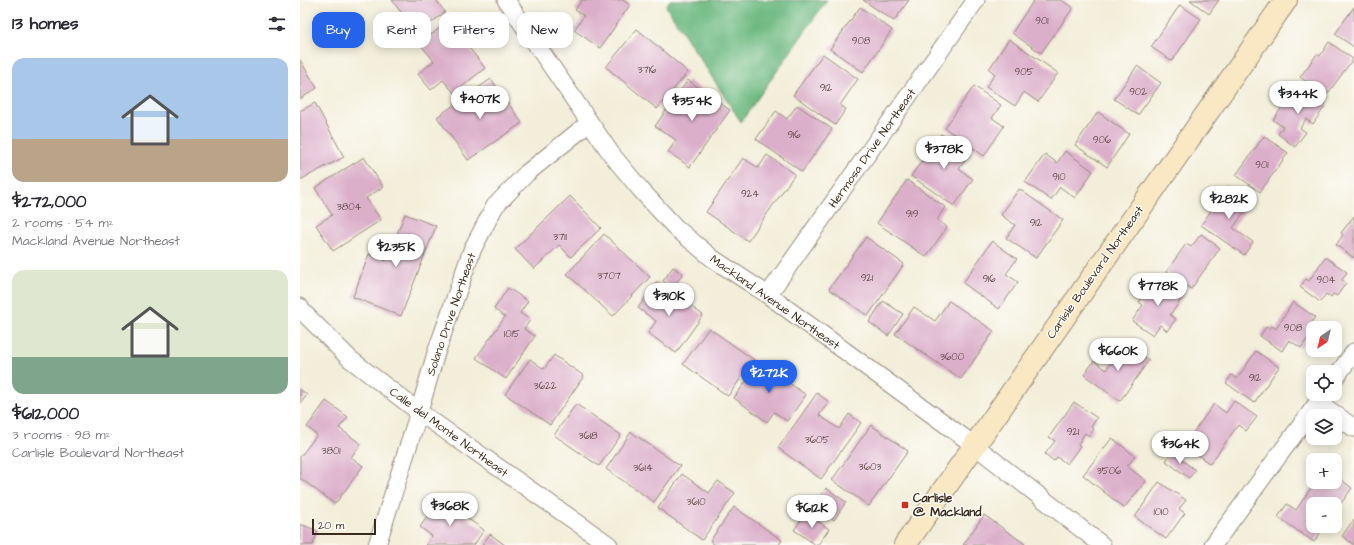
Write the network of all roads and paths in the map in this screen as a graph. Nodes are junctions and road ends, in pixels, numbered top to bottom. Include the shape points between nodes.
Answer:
1 (507, 0) edge
2 (976, 0) edge
3 (1286, 0) edge
4 (590, 123) junction
5 (768, 295) junction
6 (300, 306) edge
7 (1354, 352) edge
8 (1342, 368) edge
9 (1319, 401) edge
10 (1324, 401) edge
11 (419, 412) junction
12 (1354, 428) edge
13 (974, 445) junction
14 (377, 545) edge
15 (609, 545) edge
16 (905, 545) edge
17 (1102, 545) edge
18 (1213, 545) edge

1 - 4 street, Mackland Avenue Northeast
2 - 5 street, Hermosa Drive Northeast
3 - 13 main road, Carlisle Boulevard Northeast
4 - 5 street, Mackland Avenue Northeast via 612,155 675,226 712,258
4 - 11 street, Solano Drive Northeast via 527,173 495,206 472,250 436,353
5 - 13 street, Mackland Avenue Northeast
6 - 11 street, Calle del Monte Northeast via 350,359
7 - 8 street
9 - 18 street
10 - 12 street
11 - 14 street, Solano Drive Northeast
11 - 15 street, Calle del Monte Northeast
13 - 16 main road, Carlisle Boulevard Northeast
13 - 17 street, Mackland Avenue Northeast

